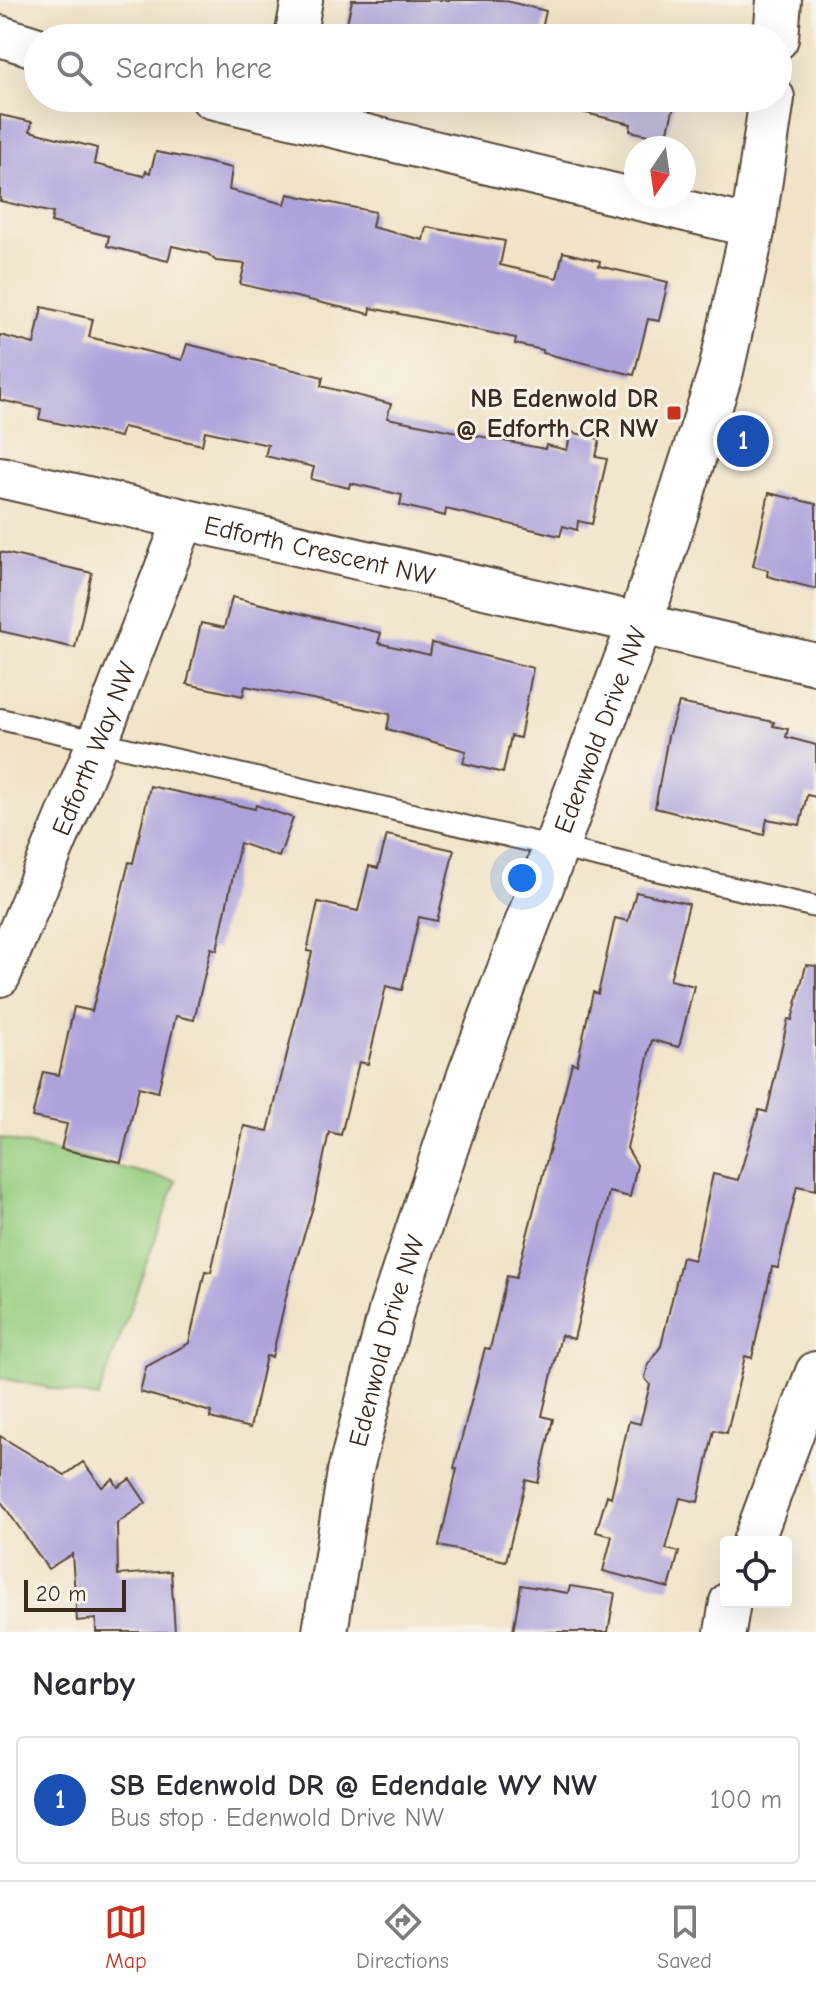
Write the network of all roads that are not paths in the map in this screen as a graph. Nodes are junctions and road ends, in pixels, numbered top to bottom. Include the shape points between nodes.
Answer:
1 (302, 0) edge
2 (779, 0) edge
3 (298, 24) edge
4 (777, 24) edge
5 (0, 36) edge
6 (24, 44) edge
7 (299, 112) edge
8 (770, 112) edge
9 (753, 227) junction
10 (0, 477) edge
11 (184, 520) junction
12 (640, 624) junction
13 (816, 664) edge
14 (0, 719) edge
15 (98, 741) junction
16 (554, 846) junction
17 (816, 907) edge
18 (3, 960) edge
19 (816, 1372) edge
20 (755, 1536) edge
21 (729, 1608) edge
22 (325, 1632) edge
23 (725, 1632) edge

1 - 3 street
2 - 4 street
5 - 6 street
7 - 9 street
8 - 9 street, Edenwold Drive NW
9 - 12 street, Edenwold Drive NW via 721,371
10 - 11 street, Edforth Crescent NW
11 - 12 street, Edforth Crescent NW
11 - 15 street, Edforth Way NW
12 - 13 street, Edforth Crescent NW
12 - 16 street, Edenwold Drive NW
14 - 15 lane
15 - 16 lane
15 - 18 street, Edforth Way NW
16 - 17 lane
16 - 22 street, Edenwold Drive NW via 392,1308 350,1472
19 - 20 street
21 - 23 street

